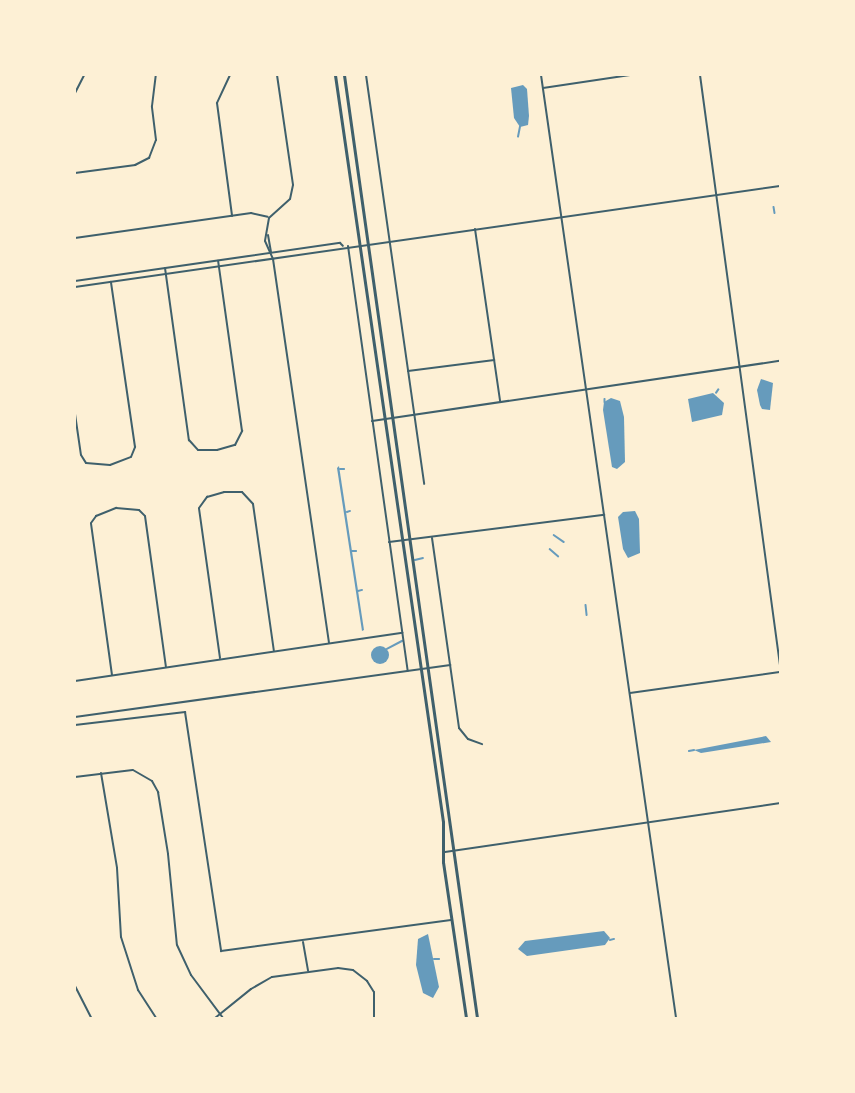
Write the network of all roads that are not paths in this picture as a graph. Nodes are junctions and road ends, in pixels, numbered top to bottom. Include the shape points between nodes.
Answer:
1 (84, 75) edge
2 (156, 75) edge
3 (230, 75) edge
4 (277, 75) edge
5 (335, 75) edge
6 (344, 75) edge
7 (366, 75) edge
8 (541, 75) edge
9 (586, 75) edge
10 (630, 75) edge
11 (700, 75) edge
12 (587, 81) junction
13 (543, 88) junction
14 (75, 93) edge
15 (75, 174) edge
16 (780, 186) edge
17 (717, 194) junction
18 (232, 216) junction
19 (561, 217) junction
20 (269, 218) junction
21 (475, 229) junction
22 (268, 236) junction
23 (75, 238) edge
24 (389, 242) junction
25 (359, 244) junction
26 (368, 244) junction
27 (343, 246) junction
28 (348, 246) junction
29 (270, 253) junction
30 (273, 259) junction
31 (218, 261) junction
32 (219, 267) junction
33 (165, 268) junction
34 (166, 274) junction
35 (75, 281) edge
36 (111, 282) junction
37 (75, 287) edge
38 (494, 360) junction
39 (780, 361) edge
40 (737, 367) junction
41 (408, 371) junction
42 (586, 389) junction
43 (500, 401) junction
44 (75, 414) edge
45 (414, 415) junction
46 (393, 418) junction
47 (386, 419) junction
48 (372, 421) junction
49 (424, 484) dead end
50 (604, 515) junction
51 (432, 538) junction
52 (409, 540) junction
53 (402, 541) junction
54 (389, 542) junction
55 (402, 633) junction
56 (328, 643) junction
57 (274, 651) junction
58 (220, 658) junction
59 (450, 664) junction
60 (780, 665) edge
61 (166, 667) junction
62 (428, 668) junction
63 (421, 670) junction
64 (408, 671) junction
65 (780, 672) edge
66 (112, 675) junction
67 (75, 681) edge
68 (630, 693) junction
69 (75, 717) edge
70 (75, 725) edge
71 (482, 744) dead end
72 (101, 773) junction
73 (75, 777) edge
74 (780, 803) edge
75 (648, 822) junction
76 (454, 850) junction
77 (446, 852) junction
78 (452, 920) junction
79 (303, 942) junction
80 (308, 972) junction
81 (75, 986) edge
82 (220, 1014) junction
83 (91, 1018) edge
84 (156, 1018) edge
85 (215, 1018) edge
86 (223, 1018) edge
87 (374, 1018) edge
88 (466, 1018) edge
89 (477, 1018) edge
90 (676, 1018) edge

1 - 14 street
2 - 15 street via 152,106 156,140 149,158 135,165
3 - 18 street via 217,103
4 - 20 street via 293,185 290,199
5 - 25 street
6 - 26 street
7 - 24 street
8 - 13 street
9 - 12 street
10 - 12 street
11 - 17 street
12 - 13 street
13 - 19 street
16 - 17 street
17 - 19 street
17 - 40 street
18 - 20 street via 259,214
18 - 23 street
19 - 21 street
19 - 42 street
20 - 22 street
21 - 24 street
21 - 38 street
22 - 29 street via 265,241
22 - 29 street via 273,248
24 - 26 street
24 - 41 street
25 - 26 street
25 - 28 street
25 - 47 street
26 - 46 street
27 - 28 street
27 - 29 street via 340,243
27 - 30 street
28 - 48 street
29 - 30 street
29 - 31 street
30 - 32 street
30 - 56 street
31 - 32 street
31 - 33 street
32 - 34 street
32 - 34 street via 242,431 235,444 218,450 198,450 189,440
33 - 34 street
33 - 35 street
34 - 36 street
36 - 37 street
36 - 44 street via 135,447 131,457 110,465 86,463 81,455
38 - 41 street
38 - 43 street
39 - 40 street
40 - 42 street
40 - 60 street
41 - 45 street
42 - 43 street
42 - 50 street
43 - 45 street
45 - 46 street
45 - 49 street
46 - 47 street
46 - 52 street
47 - 48 street
47 - 53 street
48 - 54 street
50 - 51 street
50 - 68 street
51 - 52 street
51 - 59 street
52 - 53 street
52 - 62 street
53 - 54 street
53 - 63 street
54 - 55 street
55 - 56 street
55 - 64 street
56 - 57 street
57 - 58 street
57 - 58 street via 253,504 242,492 224,492 207,497 199,508
58 - 61 street
59 - 62 street
59 - 71 street via 459,728 468,739
61 - 66 street
61 - 66 street via 145,516 139,510 116,508 96,516 91,523
62 - 63 street
62 - 76 street
63 - 64 street
63 - 77 street
64 - 69 street
65 - 68 street
66 - 67 street
68 - 75 street
70 - 79 street via 185,712 219,949 225,953
72 - 73 street
72 - 82 street via 133,770 152,781 158,792 177,945 190,975
72 - 84 street via 117,868 121,937 138,990
74 - 75 street
75 - 76 street
75 - 90 street
76 - 77 street
76 - 89 street
77 - 78 street via 443,862
78 - 79 street
78 - 88 street
79 - 80 street
80 - 82 street via 260,982
80 - 87 street via 347,968 358,972 374,992
81 - 83 street
82 - 85 street
82 - 86 street

